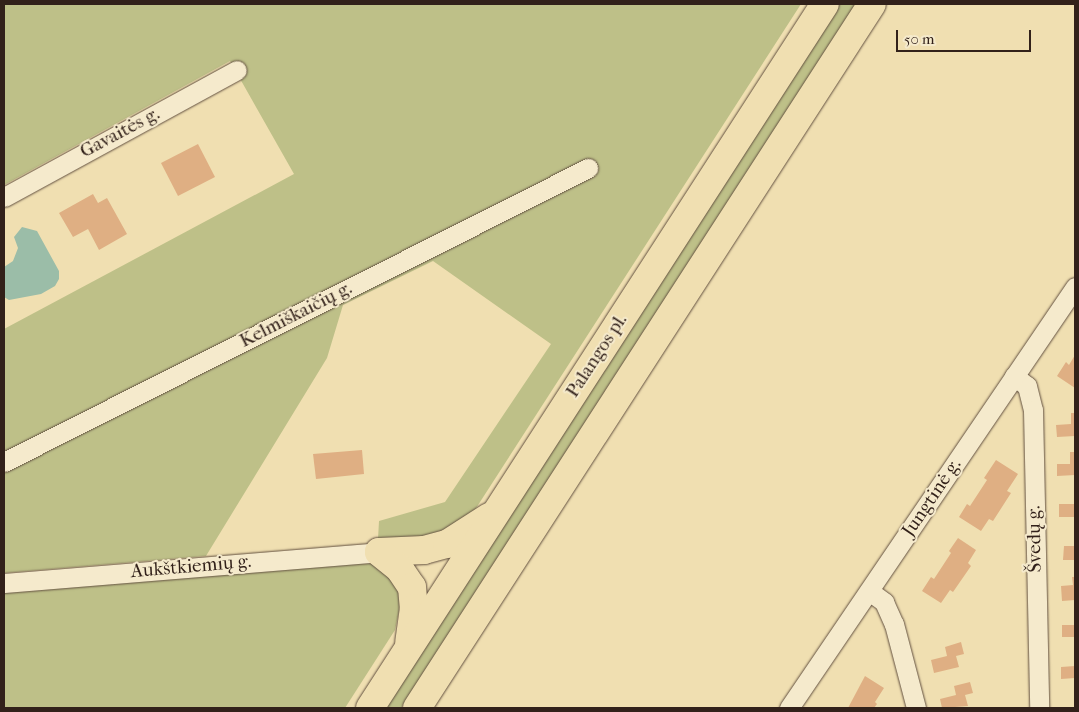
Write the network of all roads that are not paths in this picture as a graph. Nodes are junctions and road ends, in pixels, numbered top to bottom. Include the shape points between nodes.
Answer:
1 (825, 4) edge
2 (872, 4) edge
3 (237, 70) dead end
4 (588, 168) dead end
5 (4, 196) edge
6 (1075, 287) edge
7 (1014, 376) junction
8 (4, 462) edge
9 (497, 512) junction
10 (379, 552) junction
11 (4, 583) edge
12 (869, 591) junction
13 (407, 650) junction
14 (370, 708) edge
15 (417, 708) edge
16 (790, 708) edge
17 (916, 708) edge
18 (1039, 708) edge

1 - 9 highway, Palangos pl.
2 - 15 highway, Palangos pl.
3 - 5 street, Gavaitės g.
4 - 8 street, Kelmiškaičių g.
6 - 7 street, Jungtinė g.
7 - 12 street, Jungtinė g.
7 - 18 street, Švedų g. via 1027,386 1033,410
9 - 10 highway via 447,544 424,550
9 - 13 highway, Palangos pl.
10 - 11 street, Aukštkiemių g.
10 - 13 highway via 399,568 412,588 414,608
12 - 16 street, Jungtinė g.
12 - 17 street via 884,602 894,624
13 - 14 highway, Palangos pl.

